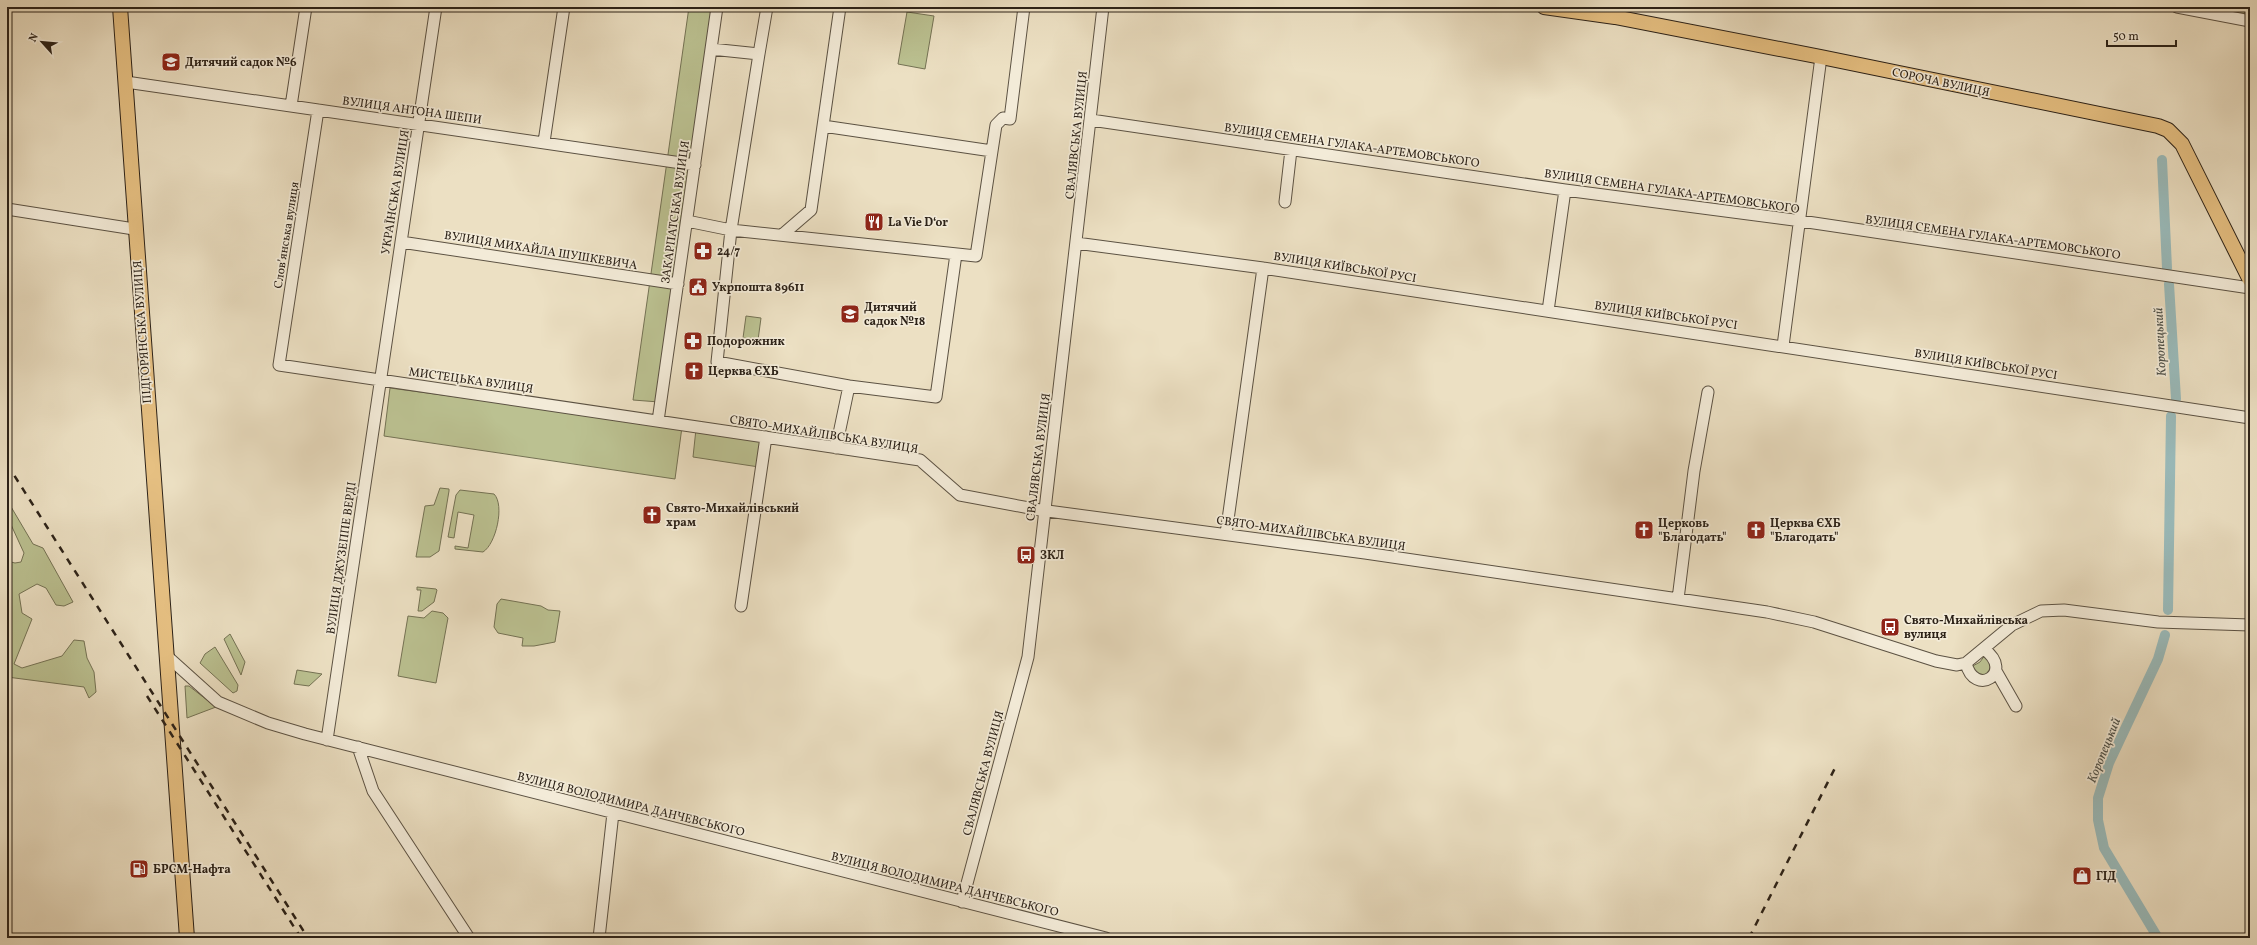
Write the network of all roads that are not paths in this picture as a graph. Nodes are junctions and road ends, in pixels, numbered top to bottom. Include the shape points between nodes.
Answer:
1 (120, 7) edge
2 (306, 7) edge
3 (436, 7) edge
4 (564, 7) edge
5 (717, 7) edge
6 (767, 7) edge
7 (840, 7) edge
8 (1024, 7) edge
9 (1103, 7) edge
10 (1544, 7) edge
11 (2177, 7) edge
12 (2250, 20) edge
13 (711, 49) junction
14 (759, 54) junction
15 (1822, 57) junction
16 (126, 82) junction
17 (291, 106) junction
18 (318, 110) junction
19 (1091, 120) junction
20 (419, 124) junction
21 (823, 126) junction
22 (544, 142) junction
23 (1291, 150) junction
24 (992, 151) junction
25 (695, 165) junction
26 (1565, 190) junction
27 (1285, 202) dead end
28 (7, 209) edge
29 (686, 221) junction
30 (1799, 221) junction
31 (134, 229) junction
32 (731, 230) junction
33 (782, 235) junction
34 (401, 242) junction
35 (1076, 243) junction
36 (956, 254) junction
37 (1263, 268) junction
38 (2250, 280) edge
39 (678, 284) junction
40 (2250, 288) edge
41 (1548, 311) junction
42 (1783, 346) junction
43 (279, 365) joint
44 (380, 380) junction
45 (849, 386) junction
46 (1708, 392) dead end
47 (2250, 418) edge
48 (658, 421) junction
49 (766, 437) junction
50 (836, 448) junction
51 (1045, 511) junction
52 (1226, 534) junction
53 (1678, 599) junction
54 (741, 606) dead end
55 (2250, 625) edge
56 (1984, 649) junction
57 (168, 657) junction
58 (1966, 663) junction
59 (1994, 674) junction
60 (2016, 706) dead end
61 (327, 740) junction
62 (358, 747) junction
63 (613, 813) junction
64 (962, 902) junction
65 (187, 938) edge
66 (469, 938) edge
67 (599, 938) edge
68 (1106, 938) edge

1 - 16 main road, ПІДГОРЯНСЬКА ВУЛИЦЯ
2 - 17 street
3 - 20 street, УКРАЇНСЬКА ВУЛИЦЯ
4 - 22 street
5 - 13 street, ЗАКАРПАТСЬКА ВУЛИЦЯ
6 - 14 street
7 - 21 street
8 - 24 street via 1010,119 1002,118 996,125
9 - 19 street, СВАЛЯВСЬКА ВУЛИЦЯ
10 - 15 main road, СОРОЧА ВУЛИЦЯ via 1614,17
11 - 12 street
13 - 14 street
13 - 25 street, ЗАКАРПАТСЬКА ВУЛИЦЯ
14 - 32 street
15 - 30 street
15 - 38 main road, СОРОЧА ВУЛИЦЯ via 2168,130 2182,144
16 - 17 street, ВУЛИЦЯ АНТОНА ШЕПИ
16 - 31 main road, ПІДГОРЯНСЬКА ВУЛИЦЯ
17 - 18 street, ВУЛИЦЯ АНТОНА ШЕПИ
18 - 20 street, ВУЛИЦЯ АНТОНА ШЕПИ
18 - 43 street, Словʼянська вулиця
19 - 23 street, ВУЛИЦЯ СЕМЕНА ГУЛАКА-АРТЕМОВСЬКОГО
19 - 35 street, СВАЛЯВСЬКА ВУЛИЦЯ
20 - 22 street, ВУЛИЦЯ АНТОНА ШЕПИ
20 - 34 street, УКРАЇНСЬКА ВУЛИЦЯ
21 - 24 street
21 - 33 street via 811,210
22 - 25 street, ВУЛИЦЯ АНТОНА ШЕПИ
23 - 26 street, ВУЛИЦЯ СЕМЕНА ГУЛАКА-АРТЕМОВСЬКОГО
23 - 27 street
24 - 36 street via 976,256
25 - 29 street, ЗАКАРПАТСЬКА ВУЛИЦЯ
26 - 30 street, ВУЛИЦЯ СЕМЕНА ГУЛАКА-АРТЕМОВСЬКОГО
26 - 41 street
28 - 31 street
29 - 32 street
29 - 39 street, ЗАКАРПАТСЬКА ВУЛИЦЯ
30 - 40 street, ВУЛИЦЯ СЕМЕНА ГУЛАКА-АРТЕМОВСЬКОГО
30 - 42 street
31 - 57 main road, ПІДГОРЯНСЬКА ВУЛИЦЯ
32 - 33 street
32 - 45 street via 717,362
33 - 36 street
34 - 39 street, ВУЛИЦЯ МИХАЙЛА ШУШКЕВИЧА
34 - 44 street, УКРАЇНСЬКА ВУЛИЦЯ
35 - 37 street, ВУЛИЦЯ КИЇВСЬКОЇ РУСІ
35 - 51 street, СВАЛЯВСЬКА ВУЛИЦЯ
36 - 45 street via 936,397
37 - 41 street, ВУЛИЦЯ КИЇВСЬКОЇ РУСІ
37 - 52 street
39 - 48 street, ЗАКАРПАТСЬКА ВУЛИЦЯ
41 - 42 street, ВУЛИЦЯ КИЇВСЬКОЇ РУСІ
42 - 47 street, ВУЛИЦЯ КИЇВСЬКОЇ РУСІ
43 - 44 street, МИСТЕЦЬКА ВУЛИЦЯ
44 - 48 street, МИСТЕЦЬКА ВУЛИЦЯ
44 - 61 street, ВУЛИЦЯ ДЖУЗЕППЕ ВЕРДІ
45 - 50 street
46 - 53 street via 1694,471
48 - 49 street, СВЯТО-МИХАЙЛІВСЬКА ВУЛИЦЯ
49 - 50 street, СВЯТО-МИХАЙЛІВСЬКА ВУЛИЦЯ
49 - 54 street
50 - 51 street, СВЯТО-МИХАЙЛІВСЬКА ВУЛИЦЯ via 920,460 960,495
51 - 52 street, СВЯТО-МИХАЙЛІВСЬКА ВУЛИЦЯ
51 - 64 street, СВАЛЯВСЬКА ВУЛИЦЯ via 1028,657
52 - 53 street, СВЯТО-МИХАЙЛІВСЬКА ВУЛИЦЯ
53 - 58 street, СВЯТО-МИХАЙЛІВСЬКА ВУЛИЦЯ via 1792,617 1866,637 1948,665
55 - 56 street via 2158,622 2054,609 2041,610 2000,634
56 - 58 street
56 - 59 street via 1995,658
57 - 61 street, ВУЛИЦЯ ВОЛОДИМИРА ДАНЧЕВСЬКОГО via 218,702 268,723
57 - 65 main road, ПІДГОРЯНСЬКА ВУЛИЦЯ
58 - 59 street via 1969,673 1975,679 1984,681
59 - 60 street via 2009,690
61 - 62 street, ВУЛИЦЯ ВОЛОДИМИРА ДАНЧЕВСЬКОГО
62 - 63 street, ВУЛИЦЯ ВОЛОДИМИРА ДАНЧЕВСЬКОГО
62 - 66 street via 373,791
63 - 64 street, ВУЛИЦЯ ВОЛОДИМИРА ДАНЧЕВСЬКОГО
63 - 67 street
64 - 68 street, ВУЛИЦЯ ВОЛОДИМИРА ДАНЧЕВСЬКОГО

